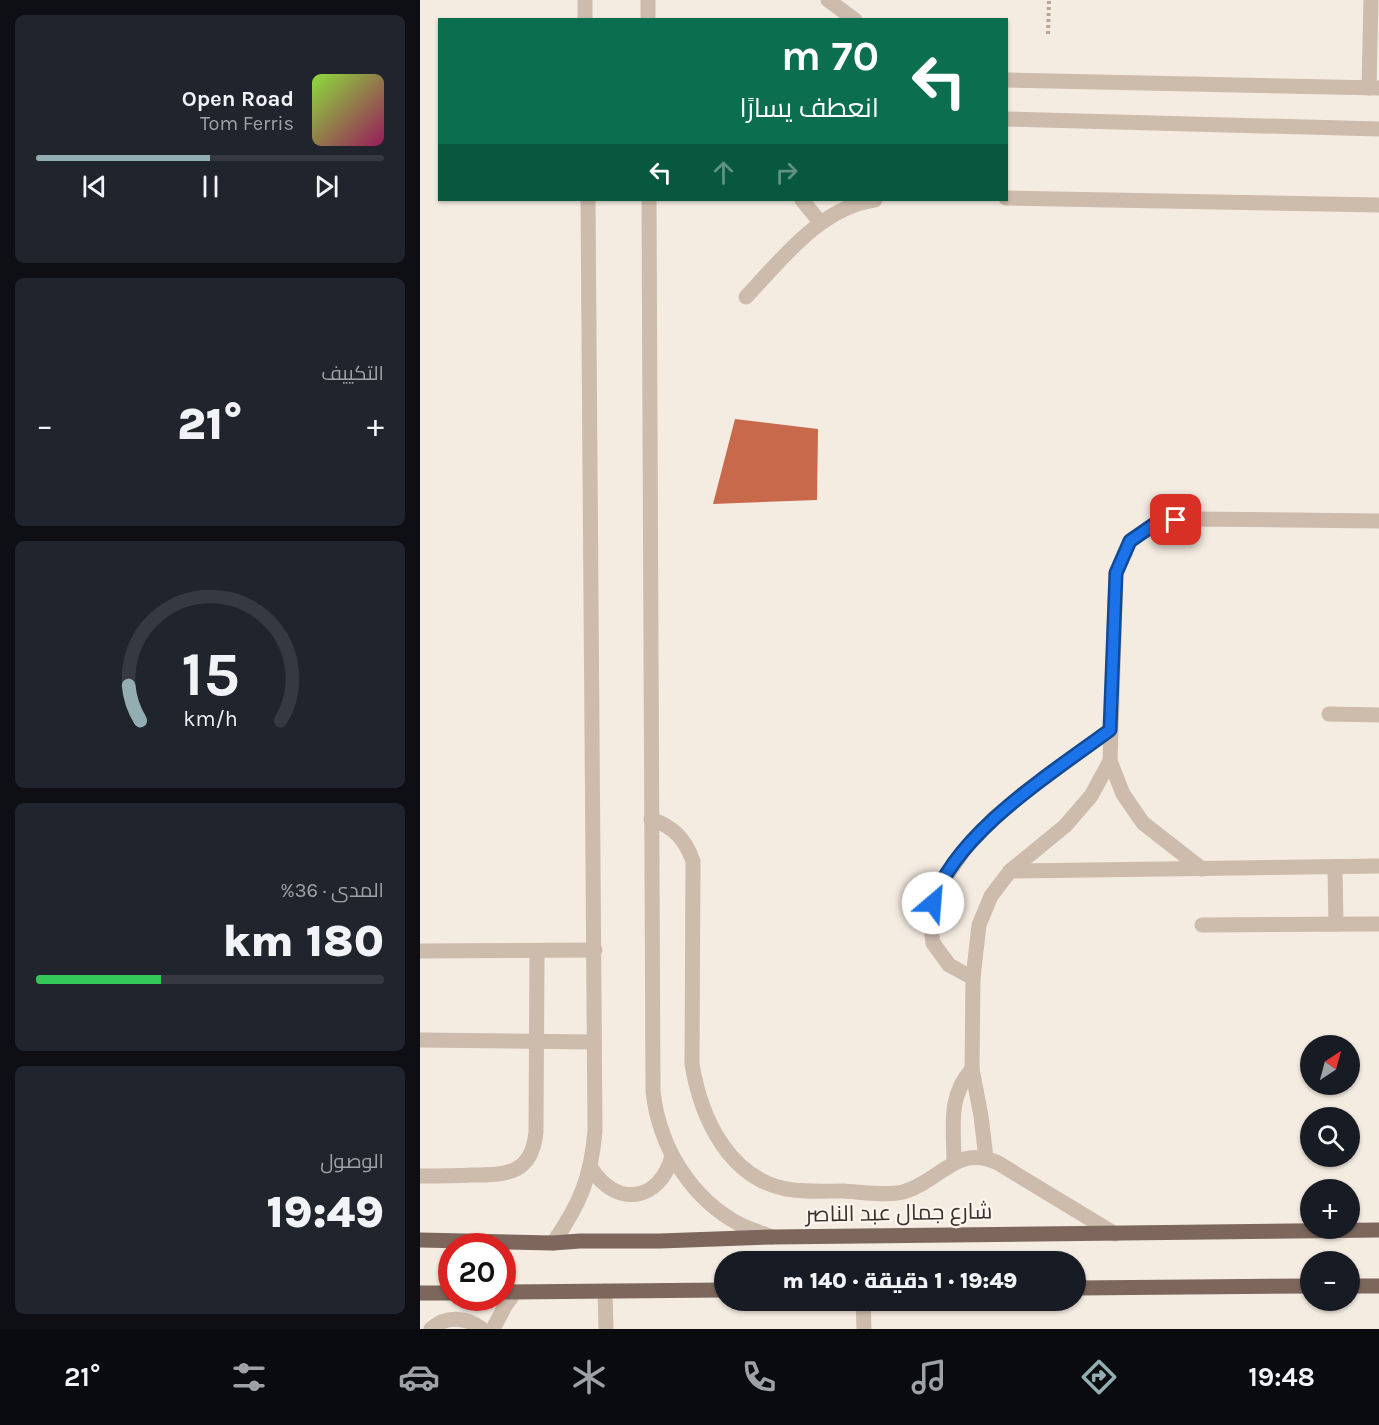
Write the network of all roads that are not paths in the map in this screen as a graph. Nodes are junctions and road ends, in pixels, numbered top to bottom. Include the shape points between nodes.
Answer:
1 (585, 0) edge
2 (648, 0) edge
3 (828, 0) edge
4 (1371, 0) edge
5 (585, 18) edge
6 (648, 18) edge
7 (852, 18) edge
8 (1008, 80) edge
9 (1374, 88) edge
10 (1008, 119) edge
11 (1379, 129) edge
12 (1008, 198) edge
13 (588, 201) edge
14 (649, 201) edge
15 (803, 201) edge
16 (868, 201) edge
17 (1379, 205) edge
18 (820, 222) junction
19 (746, 297) dead end
20 (1379, 521) edge
21 (1329, 714) dead end
22 (1379, 716) edge
23 (1110, 730) junction
24 (1110, 761) junction
25 (651, 819) junction
26 (1379, 866) edge
27 (1335, 867) junction
28 (1202, 869) junction
29 (1010, 872) junction
30 (1336, 924) junction
31 (1379, 924) edge
32 (1202, 925) dead end
33 (595, 950) junction
34 (420, 951) edge
35 (537, 951) junction
36 (973, 978) junction
37 (420, 1040) edge
38 (537, 1041) junction
39 (594, 1042) junction
40 (972, 1069) junction
41 (672, 1156) junction
42 (986, 1158) junction
43 (954, 1163) junction
44 (591, 1168) junction
45 (420, 1176) edge
46 (1377, 1232) edge
47 (1115, 1234) junction
48 (772, 1237) junction
49 (420, 1240) edge
50 (554, 1243) junction
51 (1300, 1286) edge
52 (1360, 1286) edge
53 (1379, 1286) edge
54 (1086, 1288) edge
55 (714, 1290) edge
56 (605, 1291) junction
57 (516, 1292) edge
58 (420, 1293) edge
59 (438, 1293) edge
60 (502, 1311) edge
61 (863, 1311) edge
62 (420, 1319) edge
63 (425, 1329) edge
64 (431, 1329) edge
65 (482, 1329) edge
66 (492, 1329) edge
67 (606, 1329) edge
68 (864, 1329) edge

1 - 5 street
2 - 6 street
3 - 7 street
4 - 9 street
8 - 9 street
10 - 11 street
12 - 17 street
13 - 33 street
14 - 25 street
15 - 18 street
16 - 18 street
18 - 19 street
20 - 23 street via 1159,521 1130,541 1116,573
21 - 22 street
23 - 24 street
23 - 36 street via 994,818 965,849 937,890 929,916 933,943 949,965
24 - 28 street via 1123,794 1143,823
24 - 29 street via 1091,796 1065,826
25 - 41 street via 652,1091 659,1125
25 - 43 street via 675,830 693,861 692,1064 703,1111 732,1158 758,1178 792,1190 900,1193 929,1181
26 - 27 street
27 - 28 street
27 - 30 street
28 - 29 street
29 - 36 street via 991,896 979,925
30 - 31 street
30 - 32 street
33 - 35 street
33 - 39 street
34 - 35 street
35 - 38 street
36 - 40 street
37 - 38 street
38 - 39 street
38 - 45 street via 536,1132 527,1160 501,1175
39 - 44 street via 595,1131
40 - 42 street
40 - 43 street via 954,1102
41 - 44 street via 668,1172 658,1185 644,1193 613,1192
41 - 48 street via 713,1207 741,1225
42 - 43 street via 972,1156
42 - 47 street
44 - 50 street via 569,1220
46 - 47 main road, شارع جمال عبد الناصر
47 - 48 main road, شارع جمال عبد الناصر
48 - 50 main road, شارع جمال عبد الناصر
49 - 50 main road, شارع جمال عبد الناصر
51 - 54 main road
52 - 53 main road
55 - 56 main road
56 - 57 main road
56 - 67 street
58 - 59 main road
60 - 66 street
61 - 68 street
62 - 63 street
64 - 65 street via 447,1320 459,1319

